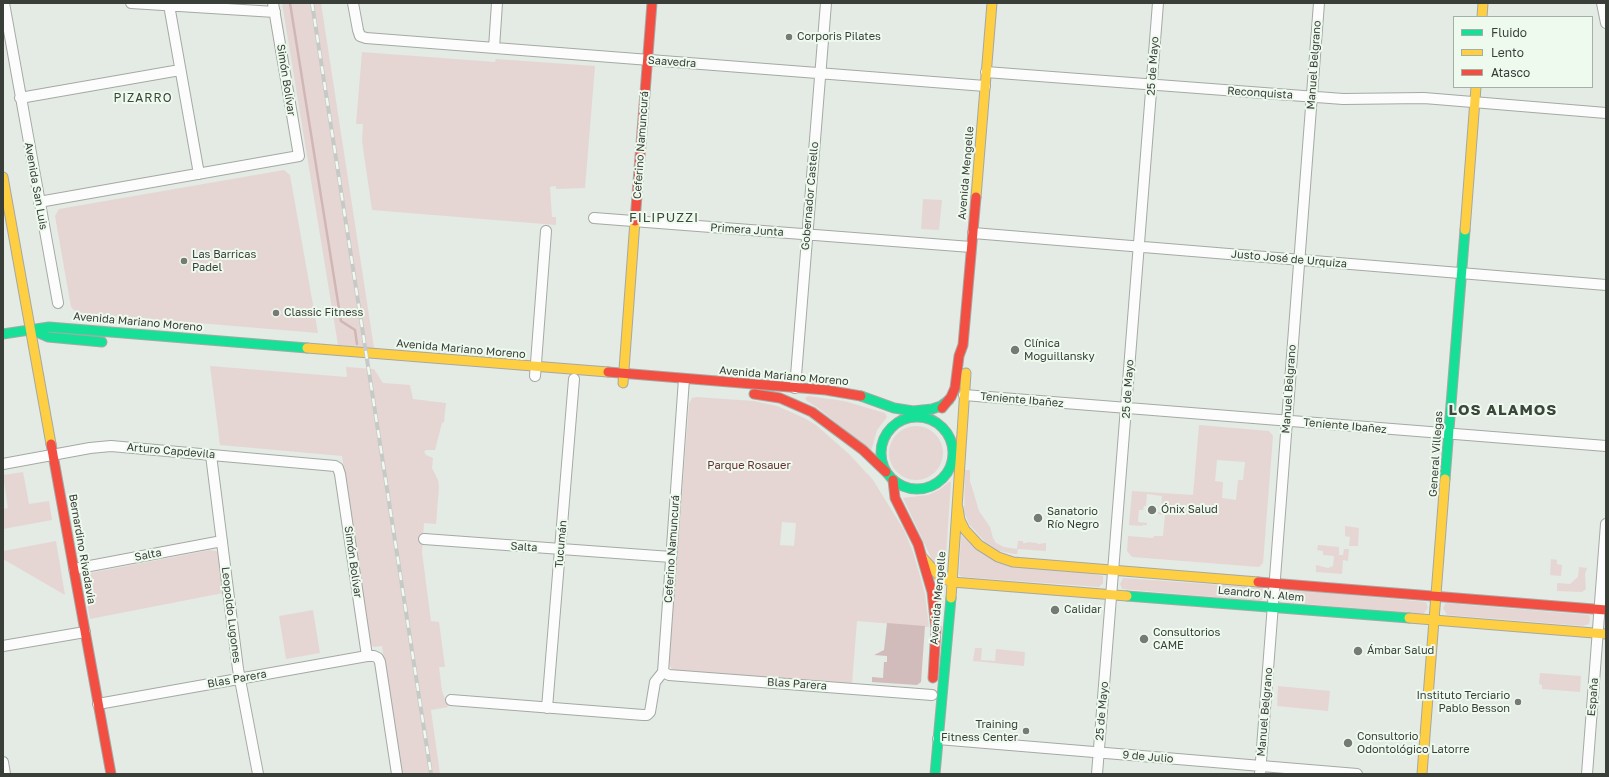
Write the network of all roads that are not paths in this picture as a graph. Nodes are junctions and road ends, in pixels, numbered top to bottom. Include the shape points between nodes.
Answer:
1 (4, 3) edge
2 (131, 3) edge
3 (353, 3) edge
4 (497, 3) edge
5 (652, 3) edge
6 (826, 3) edge
7 (992, 3) edge
8 (1158, 3) edge
9 (1319, 3) edge
10 (1483, 3) edge
11 (1602, 3) edge
12 (169, 5) junction
13 (274, 8) edge
14 (1482, 16) edge
15 (1606, 23) edge
16 (3, 31) edge
17 (494, 48) junction
18 (647, 60) junction
19 (15, 68) junction
20 (180, 70) junction
21 (986, 72) junction
22 (820, 73) junction
23 (1151, 85) junction
24 (985, 86) junction
25 (1476, 88) edge
26 (1311, 97) junction
27 (20, 98) junction
28 (1475, 102) junction
29 (1606, 113) edge
30 (199, 174) junction
31 (3, 176) edge
32 (39, 202) junction
33 (594, 218) dead end
34 (635, 222) junction
35 (546, 231) dead end
36 (972, 233) junction
37 (807, 235) junction
38 (971, 247) junction
39 (1139, 247) junction
40 (1299, 260) junction
41 (1462, 273) junction
42 (1606, 285) edge
43 (58, 303) dead end
44 (30, 329) junction
45 (3, 334) edge
46 (114, 343) dead end
47 (963, 345) junction
48 (535, 374) junction
49 (574, 379) dead end
50 (623, 381) junction
51 (683, 386) junction
52 (795, 388) junction
53 (743, 393) dead end
54 (964, 395) junction
55 (949, 400) junction
56 (888, 406) junction
57 (1126, 408) junction
58 (918, 418) junction
59 (1286, 421) junction
60 (962, 424) junction
61 (1449, 434) junction
62 (842, 436) junction
63 (1606, 446) edge
64 (53, 455) junction
65 (211, 455) junction
66 (952, 456) junction
67 (3, 464) edge
68 (338, 468) joint
69 (886, 472) junction
70 (893, 480) junction
71 (958, 488) junction
72 (896, 501) junction
73 (957, 504) junction
74 (1606, 524) edge
75 (424, 539) dead end
76 (222, 541) junction
77 (560, 549) junction
78 (671, 557) junction
79 (923, 558) junction
80 (74, 569) junction
81 (1113, 570) junction
82 (952, 582) junction
83 (1274, 583) junction
84 (1111, 594) junction
85 (1437, 596) junction
86 (1273, 607) junction
87 (1602, 609) edge
88 (1435, 620) junction
89 (85, 632) junction
90 (1602, 634) edge
91 (3, 646) edge
92 (372, 656) junction
93 (663, 672) junction
94 (240, 679) junction
95 (932, 699) joint
96 (451, 700) dead end
97 (98, 704) junction
98 (548, 708) junction
99 (938, 739) junction
100 (1098, 752) junction
101 (3, 762) edge
102 (1260, 770) edge
103 (5, 774) edge
104 (111, 774) edge
105 (258, 774) edge
106 (397, 774) edge
107 (935, 774) edge
108 (1097, 774) edge
109 (1357, 774) edge
110 (1422, 774) edge
111 (1587, 774) edge

1 - 19 street, Avenida San Luis
2 - 12 street
3 - 17 street, Saavedra via 360,36
4 - 17 street
5 - 18 main road, Ceferino Namuncurá
6 - 22 street, Gobernador Castello
7 - 21 main road, Avenida Mengelle
8 - 23 street, 25 de Mayo
9 - 26 street, Manuel Belgrano
10 - 14 main road
11 - 15 street
12 - 13 street
12 - 20 street
13 - 30 street, Simón Bolívar via 299,156
16 - 19 street, Avenida San Luis
17 - 18 street, Saavedra
18 - 22 street, Saavedra
18 - 34 main road, Ceferino Namuncurá
19 - 27 street, Avenida San Luis
20 - 27 street
20 - 30 street
21 - 23 street, Reconquista
21 - 24 main road, Avenida Mengelle
22 - 24 street, Saavedra
22 - 37 street, Gobernador Castello
23 - 26 street, Reconquista
23 - 39 street, 25 de Mayo
24 - 36 main road, Avenida Mengelle
25 - 28 main road, General Villegas
26 - 28 street, Reconquista via 1409,97
26 - 40 street, Manuel Belgrano
27 - 32 street, Avenida San Luis
28 - 29 street, Reconquista
28 - 41 main road, General Villegas
30 - 32 street
31 - 44 main road
32 - 43 street, Avenida San Luis
33 - 34 street, Primera Junta
34 - 37 street, Primera Junta
34 - 50 main road, Ceferino Namuncurá
35 - 48 street
36 - 38 main road, Avenida Mengelle
36 - 39 street, Justo José de Urquiza
37 - 38 street, Primera Junta
37 - 52 street, Gobernador Castello
38 - 47 main road, Avenida Mengelle
39 - 40 street, Justo José de Urquiza
39 - 57 street, 25 de Mayo
40 - 41 street, Justo José de Urquiza
40 - 59 street, Manuel Belgrano
41 - 42 street, Justo José de Urquiza
41 - 61 main road, General Villegas
44 - 45 main road, Avenida Mariano Moreno
44 - 46 main road, Avenida Mariano Moreno via 46,337
44 - 48 main road, Avenida Mariano Moreno via 48,327
44 - 64 main road, Bernardino Rivadavia
47 - 54 main road, Avenida Mengelle via 967,356
47 - 55 main road, Avenida Mengelle via 958,356 955,388
48 - 50 main road, Avenida Mariano Moreno
49 - 77 street, Tucumán
50 - 51 main road, Avenida Mariano Moreno
51 - 52 main road, Avenida Mariano Moreno
51 - 78 street, Ceferino Namuncurá
52 - 56 main road, Avenida Mariano Moreno via 846,393 869,398
53 - 62 main road, Avenida Mariano Moreno via 772,396 800,406 822,419
54 - 57 street, Teniente Ibañez
54 - 60 main road, Avenida Mengelle
55 - 56 main road, Avenida Mariano Moreno via 937,407 919,411 906,411
55 - 58 main road via 940,410
56 - 58 main road, Avenida Mariano Moreno via 900,414
57 - 59 street, Teniente Ibañez
57 - 81 street, 25 de Mayo
58 - 66 main road via 935,423 946,433
58 - 69 main road via 896,424 884,438 881,455
59 - 61 street, Teniente Ibañez
59 - 83 street, Manuel Belgrano
60 - 66 main road, Avenida Mengelle
60 - 71 main road, Avenida Mengelle
61 - 63 street, Teniente Ibañez
61 - 85 main road, General Villegas
62 - 69 main road, Avenida Mariano Moreno via 868,454
62 - 72 main road, Avenida Mariano Moreno via 877,474
64 - 65 street, Arturo Capdevila via 106,446
64 - 67 street, Arturo Capdevila
64 - 80 main road, Bernardino Rivadavia
65 - 68 street, Arturo Capdevila via 331,464
65 - 76 street, Leopoldo Lugones
66 - 70 main road via 948,471 940,480 925,488 908,488
66 - 71 main road
68 - 92 street, Simón Bolívar
69 - 70 main road
70 - 72 main road, Avenida Mengelle
71 - 73 main road, Avenida Mengelle
72 - 79 main road, Avenida Mengelle via 912,529
73 - 81 main road, Leandro N. Alem via 960,520 969,535 978,545 998,557 1021,563
73 - 82 main road, Avenida Mengelle
74 - 87 street, España
75 - 77 street, Salta
76 - 80 street, Salta
76 - 94 street, Leopoldo Lugones
77 - 78 street, Salta
77 - 98 street, Tucumán
78 - 93 street, Ceferino Namuncurá
79 - 82 main road, Leandro N. Alem via 940,577
79 - 95 main road, Avenida Mengelle via 932,592 936,622
80 - 89 main road, Bernardino Rivadavia
81 - 83 main road, Leandro N. Alem
81 - 84 street, 25 de Mayo
82 - 84 main road, Leandro N. Alem
82 - 99 main road, Avenida Mengelle
83 - 85 main road, Leandro N. Alem
83 - 86 street, Manuel Belgrano
84 - 86 main road, Leandro N. Alem
84 - 100 street, 25 de Mayo
85 - 87 main road, Leandro N. Alem
85 - 88 main road, General Villegas
86 - 88 main road, Leandro N. Alem
86 - 102 street, Manuel Belgrano
87 - 90 street, España
88 - 90 main road, Leandro N. Alem
88 - 110 main road, General Villegas
89 - 91 street
89 - 97 main road, Bernardino Rivadavia
90 - 111 street, España
92 - 94 street, Blas Parera
92 - 106 street, Simón Bolívar via 380,664
93 - 95 street, Blas Parera via 669,675
93 - 98 street, Ceferino Namuncurá via 655,682 651,710 648,714
94 - 97 street, Blas Parera
94 - 105 street, Leopoldo Lugones
96 - 98 street
97 - 104 main road, Bernardino Rivadavia
99 - 100 street, 9 de Julio
99 - 107 main road, Avenida Mengelle
100 - 102 street, 9 de Julio
100 - 108 street, 25 de Mayo
101 - 103 street
102 - 109 street, 9 de Julio

